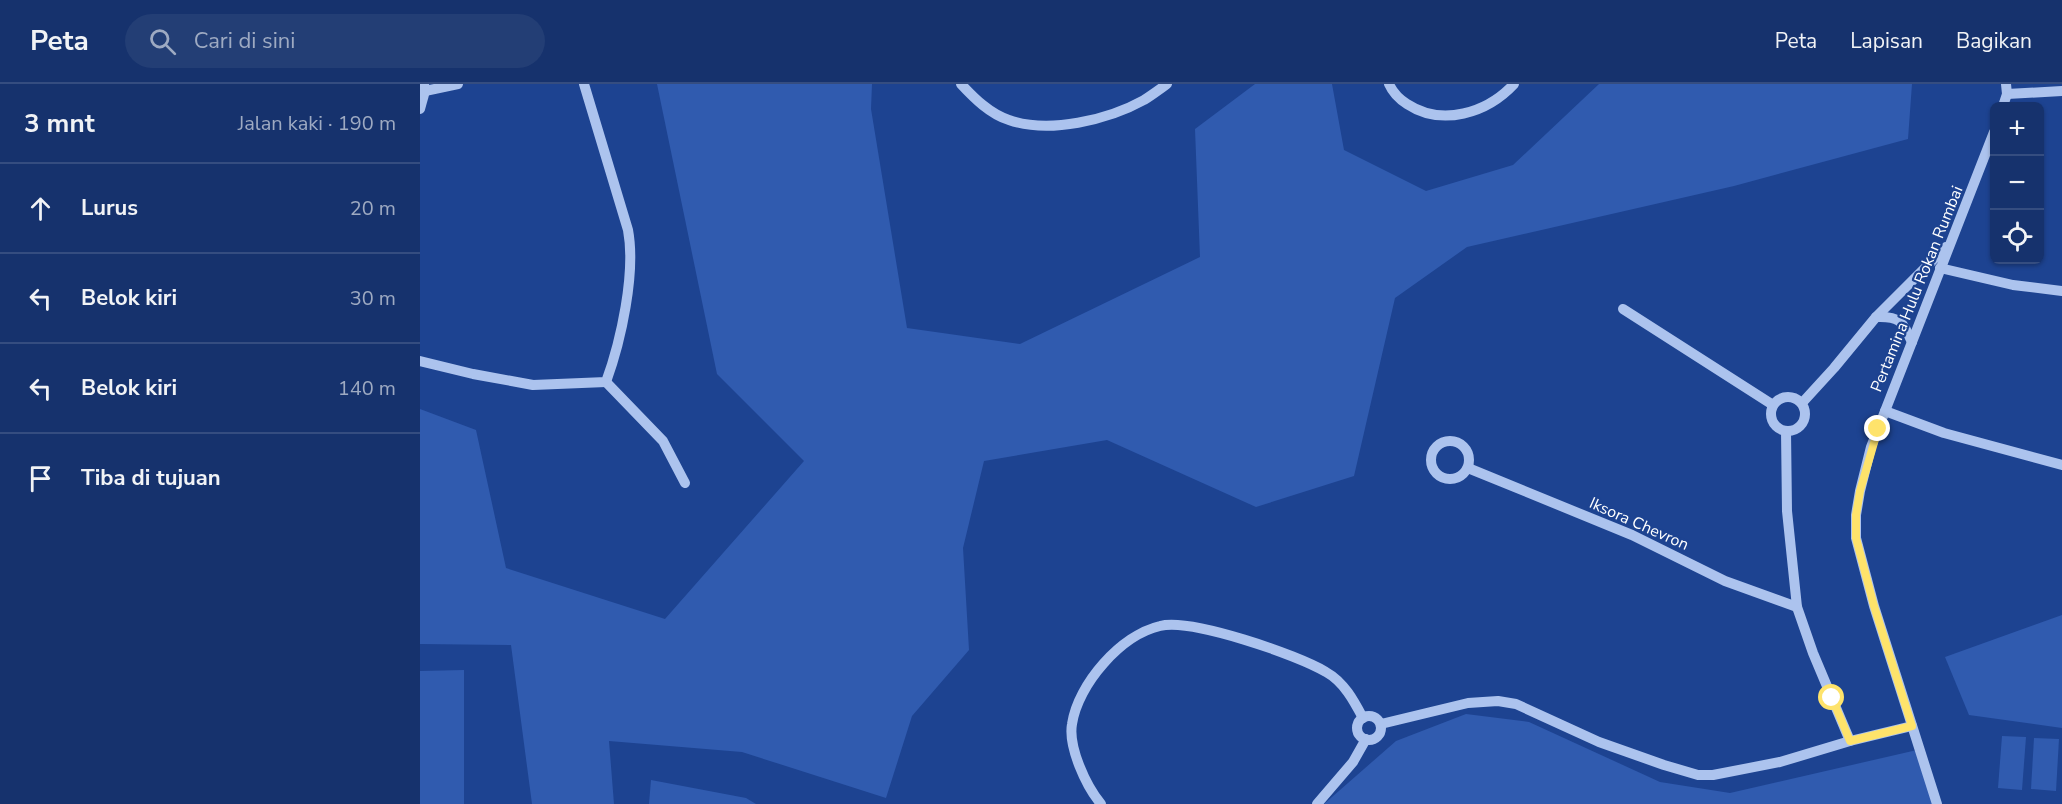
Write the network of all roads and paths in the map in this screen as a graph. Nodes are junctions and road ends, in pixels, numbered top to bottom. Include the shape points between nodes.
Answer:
1 (458, 84) edge
2 (584, 84) edge
3 (961, 84) edge
4 (1167, 84) edge
5 (1389, 84) edge
6 (1514, 84) edge
7 (424, 88) edge
8 (2006, 89) edge
9 (2062, 91) edge
10 (420, 109) edge
11 (1990, 145) edge
12 (1952, 241) junction
13 (1940, 268) junction
14 (2062, 291) edge
15 (1623, 309) dead end
16 (1876, 317) junction
17 (1912, 342) junction
18 (420, 361) edge
19 (606, 382) junction
20 (1802, 403) junction
21 (1773, 405) junction
22 (1885, 411) junction
23 (1786, 431) junction
24 (2062, 465) edge
25 (1468, 468) dead end
26 (685, 483) dead end
27 (1797, 607) junction
28 (1363, 718) junction
29 (1381, 724) junction
30 (1912, 726) junction
31 (1366, 739) junction
32 (1850, 741) junction
33 (1101, 804) edge
34 (1317, 804) edge
35 (1937, 804) edge

1 - 7 street
2 - 19 street via 631,246 621,332
3 - 4 street via 990,111 1008,120 1058,126 1115,112
5 - 6 street via 1394,93 1414,108 1450,117 1487,104
7 - 10 street
8 - 9 street
11 - 12 street, Pertamina Hulu Rokan Rumbai
12 - 13 street, Pertamina Hulu Rokan Rumbai
12 - 16 street
13 - 14 street via 2013,285
13 - 17 street, Pertamina Hulu Rokan Rumbai
15 - 21 street
16 - 17 street via 1896,318
16 - 20 street
17 - 22 street, Pertamina Hulu Rokan Rumbai
18 - 19 street via 533,385
19 - 26 street via 663,441
20 - 21 street via 1784,397
20 - 23 street via 1805,419 1801,426
21 - 23 street via 1772,422
22 - 24 street via 1944,433
22 - 30 street, Pertamina Hulu Rokan Rumbai via 1860,491 1856,538
23 - 27 street via 1787,511
25 - 27 street, Iksora Chevron via 1632,535 1725,581
27 - 32 street
28 - 29 street via 1374,717
28 - 31 street via 1358,730
28 - 33 street via 1350,695 1328,672 1277,650 1219,633 1161,625 1130,639 1103,664 1081,697 1072,724 1072,741 1076,759
29 - 31 street via 1378,736
29 - 32 street via 1468,703 1507,702 1531,709 1599,742 1698,775 1725,774 1780,762
30 - 32 street
30 - 35 street, Pertamina Hulu Rokan Rumbai
31 - 34 street via 1353,762

